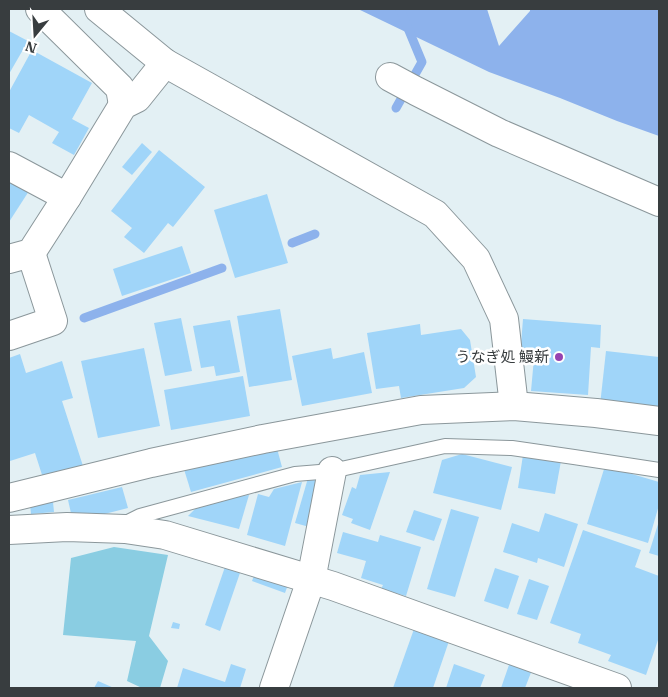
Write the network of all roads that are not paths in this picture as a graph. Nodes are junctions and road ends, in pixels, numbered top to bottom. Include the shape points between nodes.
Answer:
1 (40, 9) edge
2 (99, 9) edge
3 (165, 63) junction
4 (402, 83) dead end
5 (123, 105) junction
6 (9, 166) edge
7 (67, 197) junction
8 (659, 202) edge
9 (20, 256) edge
10 (9, 336) edge
11 (514, 406) junction
12 (659, 421) edge
13 (659, 470) edge
14 (332, 471) junction
15 (9, 498) edge
16 (124, 529) junction
17 (9, 530) edge
18 (311, 580) junction
19 (274, 688) edge
20 (617, 688) edge

1 - 5 street via 120,88
2 - 3 street
3 - 5 street via 137,98
3 - 11 street via 435,214 476,259 504,318
4 - 8 street via 500,133
5 - 7 street
6 - 7 street
7 - 9 street
9 - 10 street via 53,322
11 - 12 street
11 - 15 street via 421,410 327,427 151,463
13 - 14 lane via 512,448 445,446
14 - 16 lane via 295,474 140,516 128,522
14 - 18 street
16 - 17 street
16 - 18 street via 165,535
18 - 19 street
18 - 20 street

